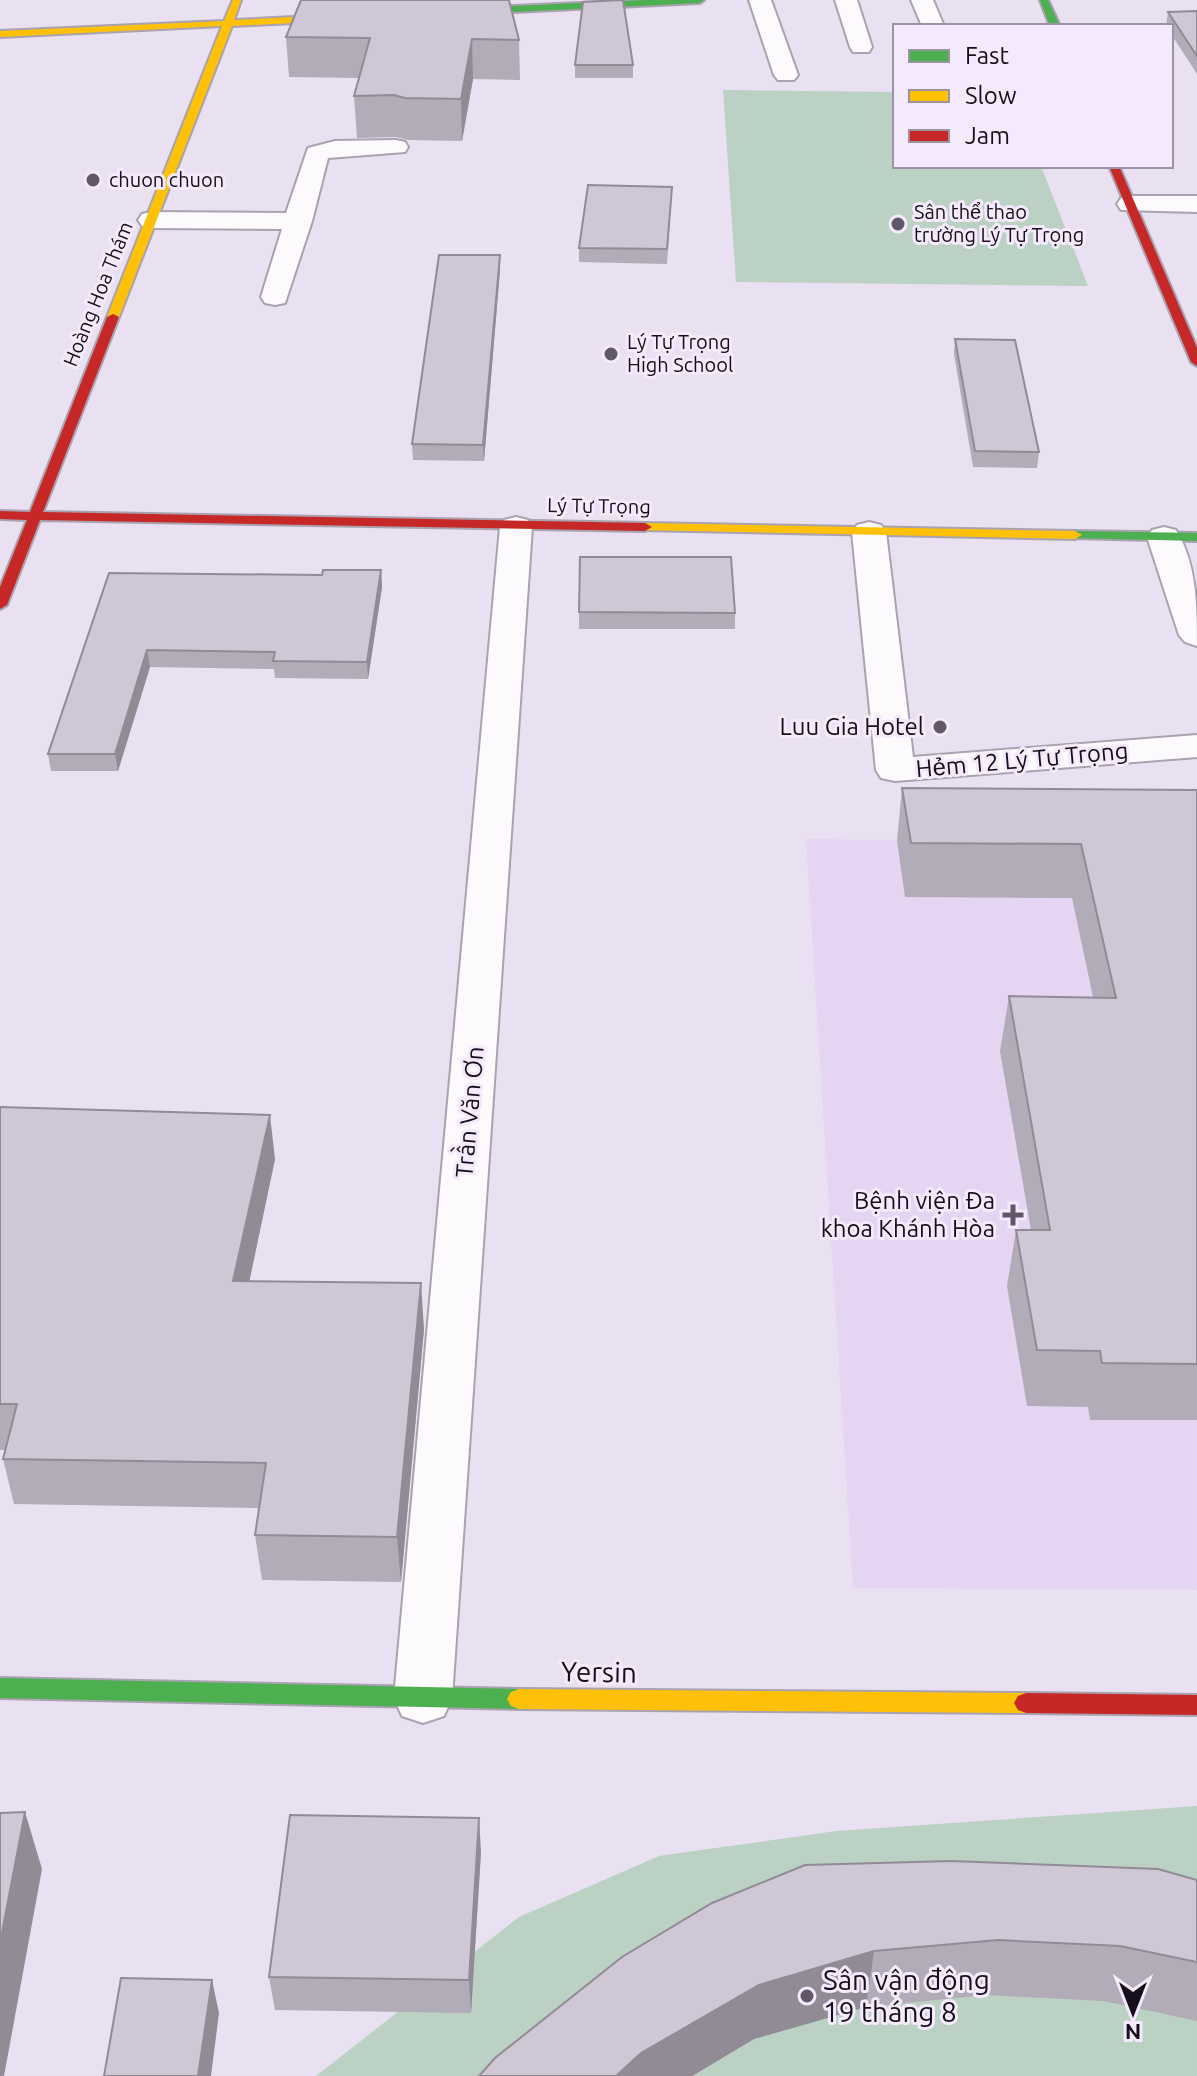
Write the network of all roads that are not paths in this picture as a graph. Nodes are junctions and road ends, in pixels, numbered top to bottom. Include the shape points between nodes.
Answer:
1 (237, 0) edge
2 (700, 0) edge
3 (760, 0) edge
4 (846, 0) edge
5 (922, 0) edge
6 (1044, 0) edge
7 (429, 13) edge
8 (367, 16) edge
9 (228, 23) junction
10 (932, 24) edge
11 (1054, 24) edge
12 (0, 34) edge
13 (861, 47) dead end
14 (786, 75) dead end
15 (396, 147) dead end
16 (1115, 168) edge
17 (1130, 204) junction
18 (1197, 204) edge
19 (151, 220) junction
20 (299, 221) junction
21 (275, 297) dead end
22 (1197, 362) edge
23 (0, 515) edge
24 (34, 516) junction
25 (516, 527) junction
26 (869, 532) junction
27 (1181, 537) edge
28 (0, 605) edge
29 (1197, 635) edge
30 (1197, 746) edge
31 (0, 1688) edge
32 (423, 1698) junction
33 (1197, 1705) edge

1 - 9 street, Hoàng Hoa Thám
2 - 7 street
3 - 14 street
4 - 13 street
5 - 10 street
6 - 11 street
8 - 9 street
9 - 12 street
9 - 19 street, Hoàng Hoa Thám
15 - 20 street via 317,153
16 - 17 street
17 - 18 street
17 - 22 street
19 - 20 street
19 - 24 street, Hoàng Hoa Thám
20 - 21 street
23 - 24 street, Lý Tự Trọng
24 - 25 street, Lý Tự Trọng
24 - 28 street, Hoàng Hoa Thám
25 - 26 street, Lý Tự Trọng
25 - 32 street, Trần Văn Ơn
26 - 27 street, Lý Tự Trọng
26 - 30 street, Hẻm 12 Lý Tự Trọng via 895,770
27 - 29 street
31 - 32 street, Yersin
32 - 33 street, Yersin

